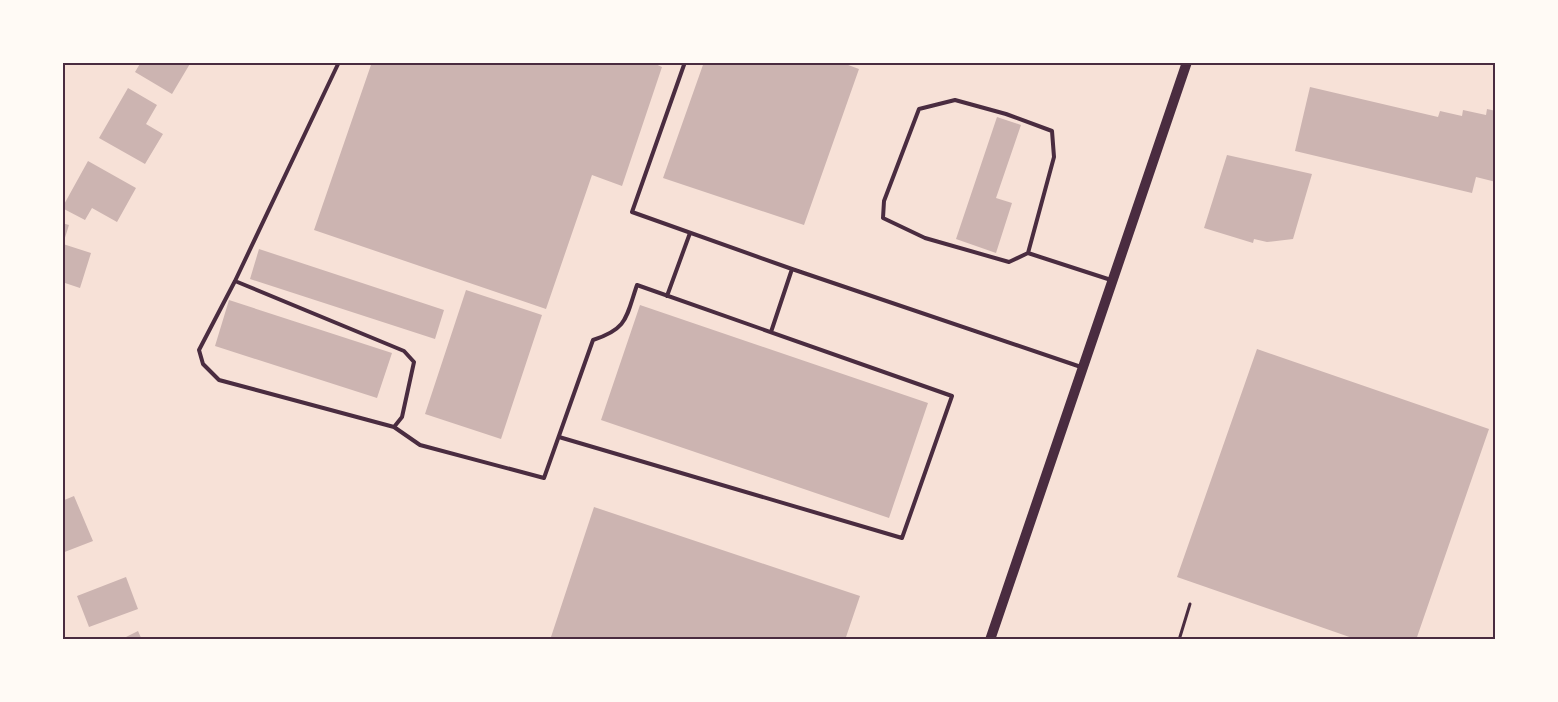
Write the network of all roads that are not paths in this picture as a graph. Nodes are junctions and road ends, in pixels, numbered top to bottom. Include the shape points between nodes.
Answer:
1 (339, 62) edge
2 (685, 62) edge
3 (1187, 62) edge
4 (690, 232) junction
5 (1028, 253) junction
6 (792, 270) junction
7 (234, 281) junction
8 (1113, 281) junction
9 (667, 296) junction
10 (771, 332) junction
11 (1084, 368) junction
12 (394, 427) junction
13 (559, 437) junction
14 (990, 640) edge

1 - 7 lane
2 - 4 lane via 632,212
3 - 8 main road
4 - 6 lane
4 - 9 lane
5 - 5 lane via 1009,262 925,238 883,218 884,201 919,109 955,100 1052,131 1054,157
5 - 8 lane
6 - 10 lane
6 - 11 lane
7 - 12 lane via 404,351 414,362 402,417
7 - 12 lane via 200,350 203,364 219,380
8 - 11 main road
9 - 10 lane
9 - 13 lane via 637,285 625,322 610,335 593,340
10 - 13 lane via 952,396 902,538
11 - 14 main road
12 - 13 lane via 420,445 544,478

